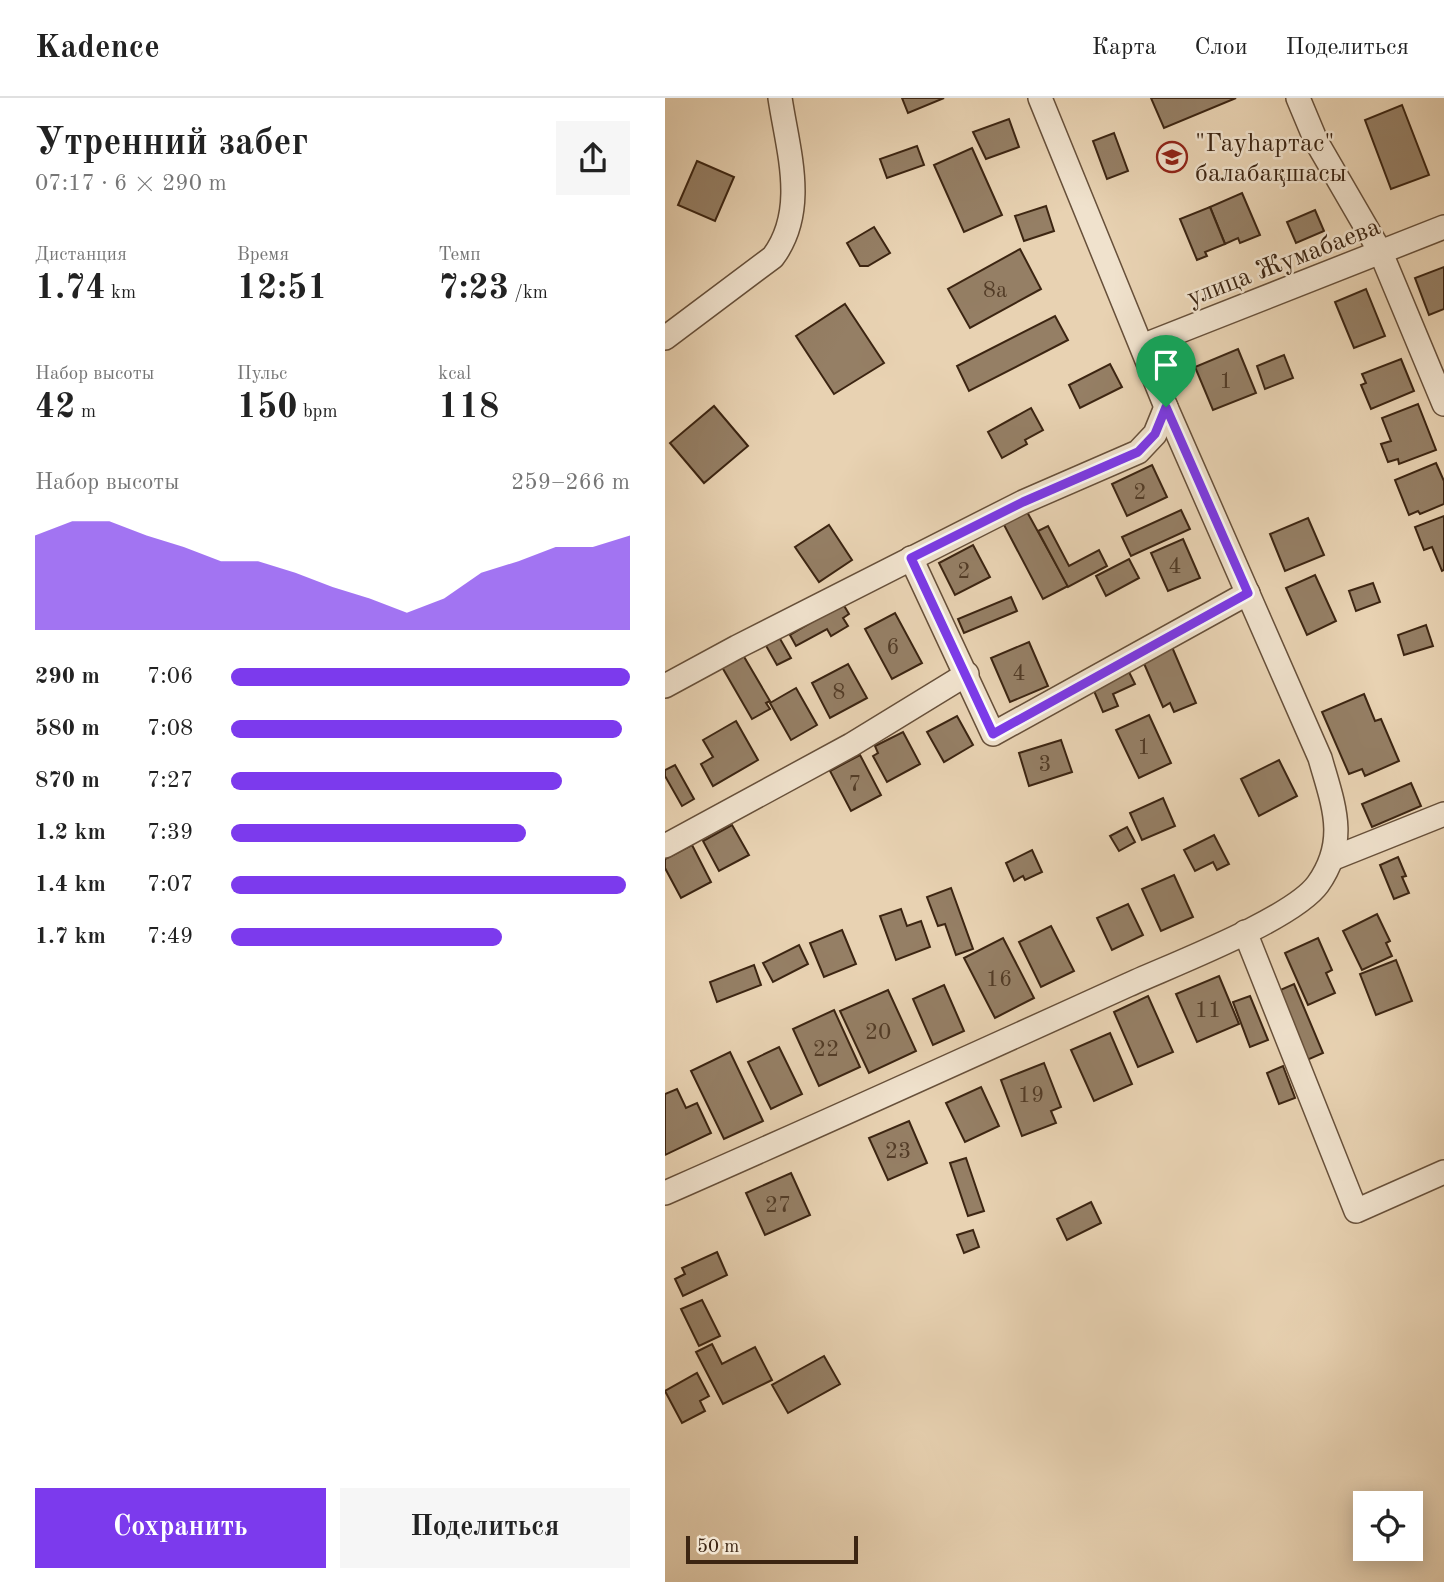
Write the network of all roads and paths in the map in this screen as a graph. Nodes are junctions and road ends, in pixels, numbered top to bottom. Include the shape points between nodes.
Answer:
1 (780, 98) edge
2 (1039, 98) edge
3 (1298, 98) edge
4 (1444, 228) edge
5 (1381, 253) junction
6 (665, 338) edge
7 (1142, 346) junction
8 (1444, 404) edge
9 (1166, 407) junction
10 (911, 558) junction
11 (1248, 593) junction
12 (967, 674) junction
13 (665, 686) edge
14 (1444, 814) edge
15 (665, 846) edge
16 (1334, 858) junction
17 (1245, 932) junction
18 (1444, 1172) edge
19 (665, 1193) edge

1 - 6 street via 795,198 783,244 773,257
2 - 7 street
3 - 5 street via 1316,141
4 - 5 street, улица Жумабаева
5 - 7 street, улица Жумабаева
5 - 8 street
7 - 9 street
9 - 10 street via 1155,434 1138,452
9 - 11 street
10 - 12 street
10 - 13 street
11 - 12 street via 993,734
11 - 16 street via 1320,758 1337,818
12 - 15 street via 839,751
14 - 16 street
16 - 17 street via 1305,898
17 - 18 street via 1356,1211
17 - 19 street

